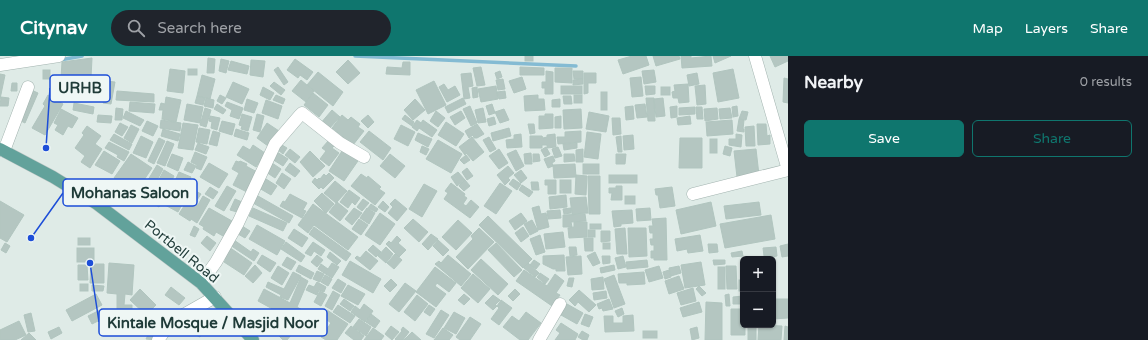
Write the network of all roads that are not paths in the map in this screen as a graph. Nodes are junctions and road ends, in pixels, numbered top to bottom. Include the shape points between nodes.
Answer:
1 (59, 56) edge
2 (755, 56) edge
3 (0, 65) edge
4 (28, 87) dead end
5 (2, 150) edge
6 (364, 157) dead end
7 (788, 170) edge
8 (693, 194) dead end
9 (201, 283) junction
10 (215, 297) junction
11 (560, 304) dead end
12 (158, 340) edge
13 (254, 340) edge
14 (539, 340) edge

1 - 3 street
2 - 7 street
4 - 5 street
5 - 9 main road, Portbell Road via 97,204
6 - 9 street via 340,143 302,113 275,144 238,223
7 - 8 street
9 - 10 main road, Portbell Road
10 - 12 street via 171,322
10 - 13 main road, Portbell Road
11 - 14 street

